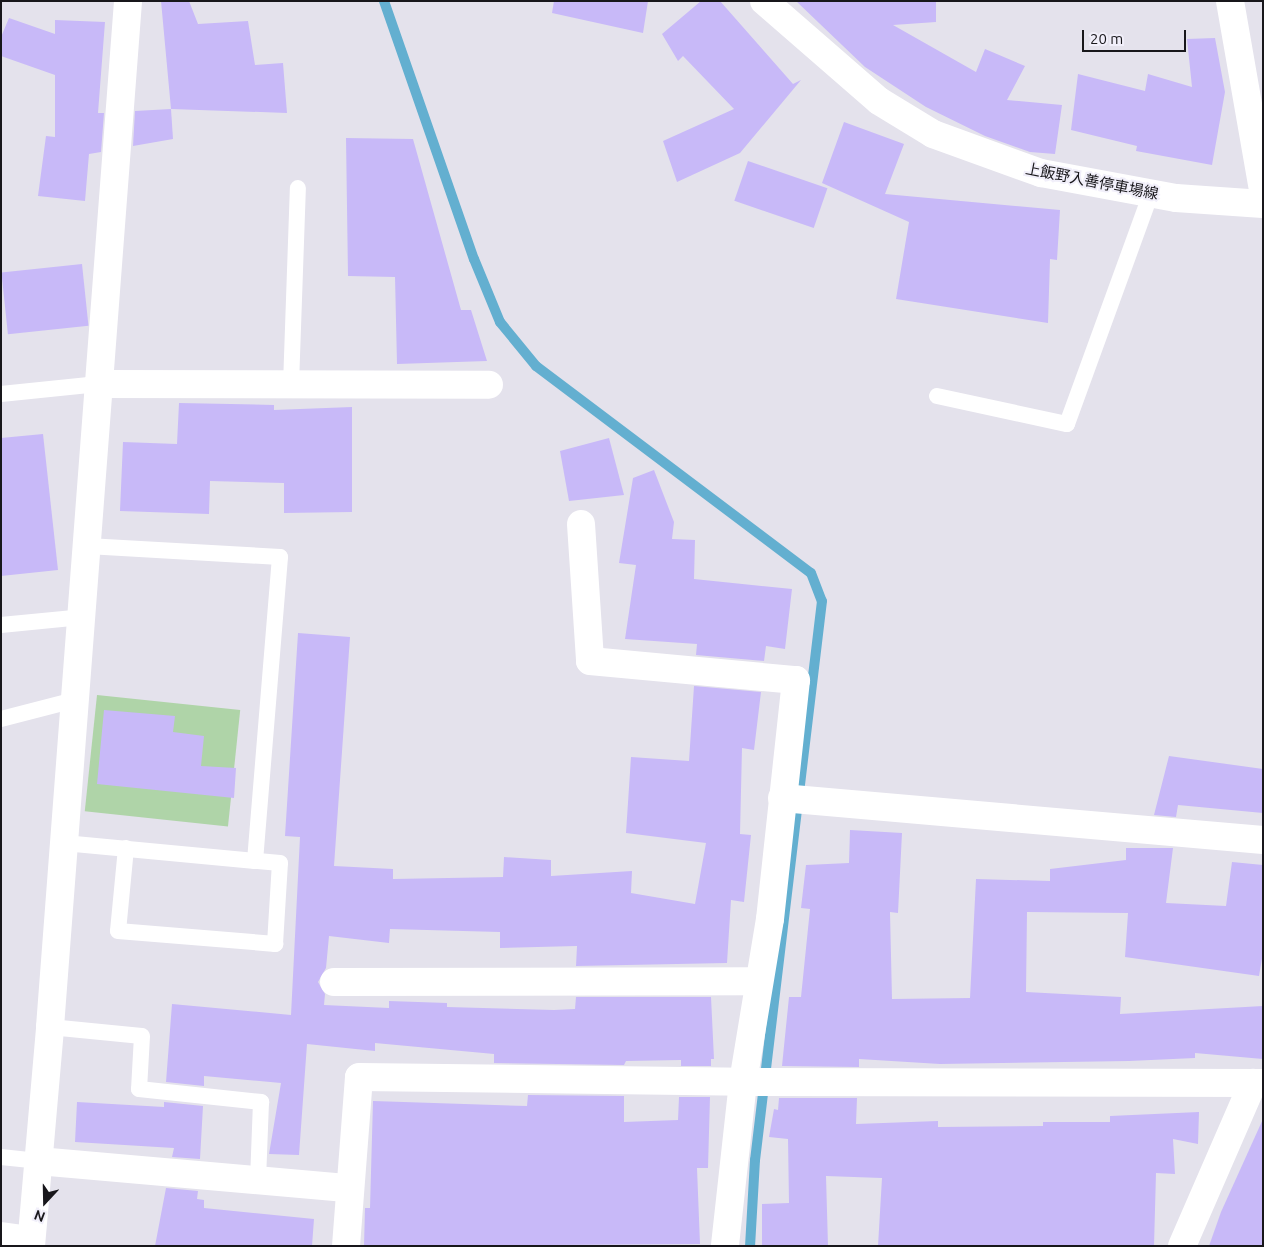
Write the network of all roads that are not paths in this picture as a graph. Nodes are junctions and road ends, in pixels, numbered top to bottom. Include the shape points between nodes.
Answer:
1 (128, 1) edge
2 (764, 1) edge
3 (1230, 1) edge
4 (298, 188) dead end
5 (1263, 191) edge
6 (1151, 194) junction
7 (1263, 204) edge
8 (98, 384) junction
9 (291, 385) junction
10 (489, 385) dead end
11 (1, 394) edge
12 (937, 396) dead end
13 (581, 524) dead end
14 (87, 546) junction
15 (82, 617) junction
16 (1, 625) edge
17 (75, 700) junction
18 (1, 719) edge
19 (782, 798) junction
20 (1263, 840) edge
21 (64, 843) junction
22 (126, 848) junction
23 (255, 861) junction
24 (759, 981) junction
25 (334, 982) dead end
26 (50, 1027) junction
27 (743, 1082) junction
28 (1258, 1083) edge
29 (1, 1157) edge
30 (38, 1161) junction
31 (258, 1180) junction
32 (349, 1188) junction
33 (1, 1236) edge
34 (31, 1243) edge
35 (346, 1246) edge
36 (725, 1246) edge
37 (1182, 1246) edge

1 - 8 street
2 - 6 street, 上飯野入善停車場線 via 879,101 933,134 1041,174
3 - 5 street
4 - 9 lane
6 - 7 street, 上飯野入善停車場線
6 - 12 lane via 1067,424
8 - 9 street
8 - 11 lane
8 - 14 street
9 - 10 street
13 - 19 street via 590,661 796,680
14 - 15 street
14 - 23 lane via 280,557
15 - 16 lane
15 - 17 street
17 - 18 lane
17 - 21 street
19 - 20 street
19 - 24 street
21 - 22 lane
21 - 26 street
22 - 23 lane
22 - 23 lane via 118,931 275,944 280,863
24 - 25 street
24 - 27 street
26 - 30 street
26 - 31 lane via 142,1036 139,1089 261,1102
27 - 28 street
27 - 32 street via 359,1076
27 - 36 street
28 - 37 street
29 - 30 lane
30 - 31 street
30 - 34 street
31 - 32 street
32 - 35 street
33 - 34 street

